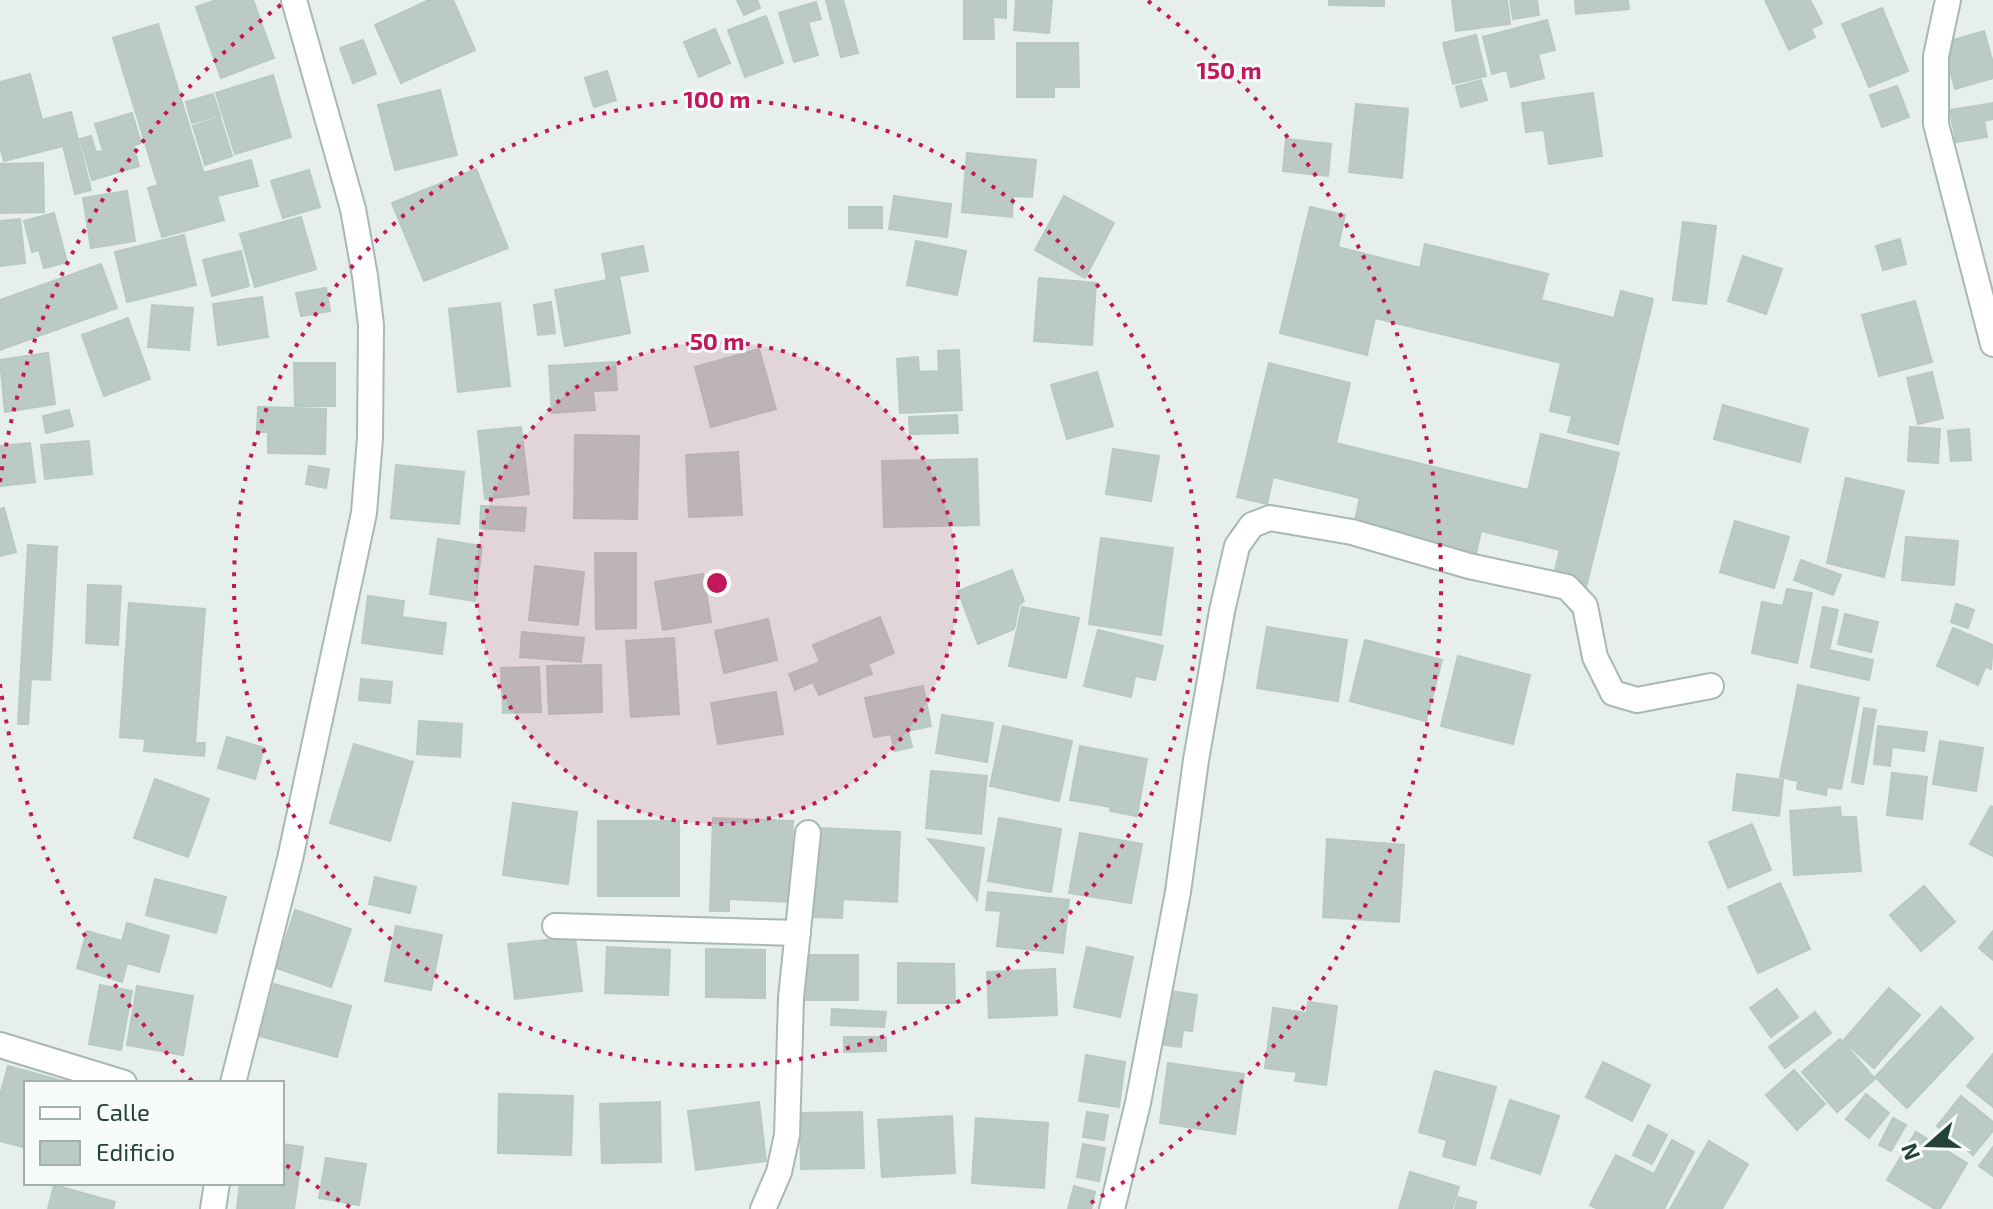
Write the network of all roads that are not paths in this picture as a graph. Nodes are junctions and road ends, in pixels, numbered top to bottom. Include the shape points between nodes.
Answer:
1 (294, 0) edge
2 (1948, 0) edge
3 (1993, 344) edge
4 (1711, 686) dead end
5 (808, 833) dead end
6 (555, 926) dead end
7 (798, 933) junction
8 (0, 1045) edge
9 (117, 1081) edge
10 (234, 1081) edge
11 (217, 1185) edge
12 (213, 1209) edge
13 (763, 1209) edge
14 (1112, 1209) edge

1 - 10 street via 353,209 365,276 371,325 370,438 364,513 290,859
2 - 3 street via 1936,56 1936,124
4 - 14 street via 1637,700 1613,693 1595,657 1585,606 1567,587 1352,532 1270,518 1252,525 1237,546 1222,611 1178,892
5 - 7 street
6 - 7 street
7 - 13 street via 787,1135
8 - 9 street
11 - 12 street

